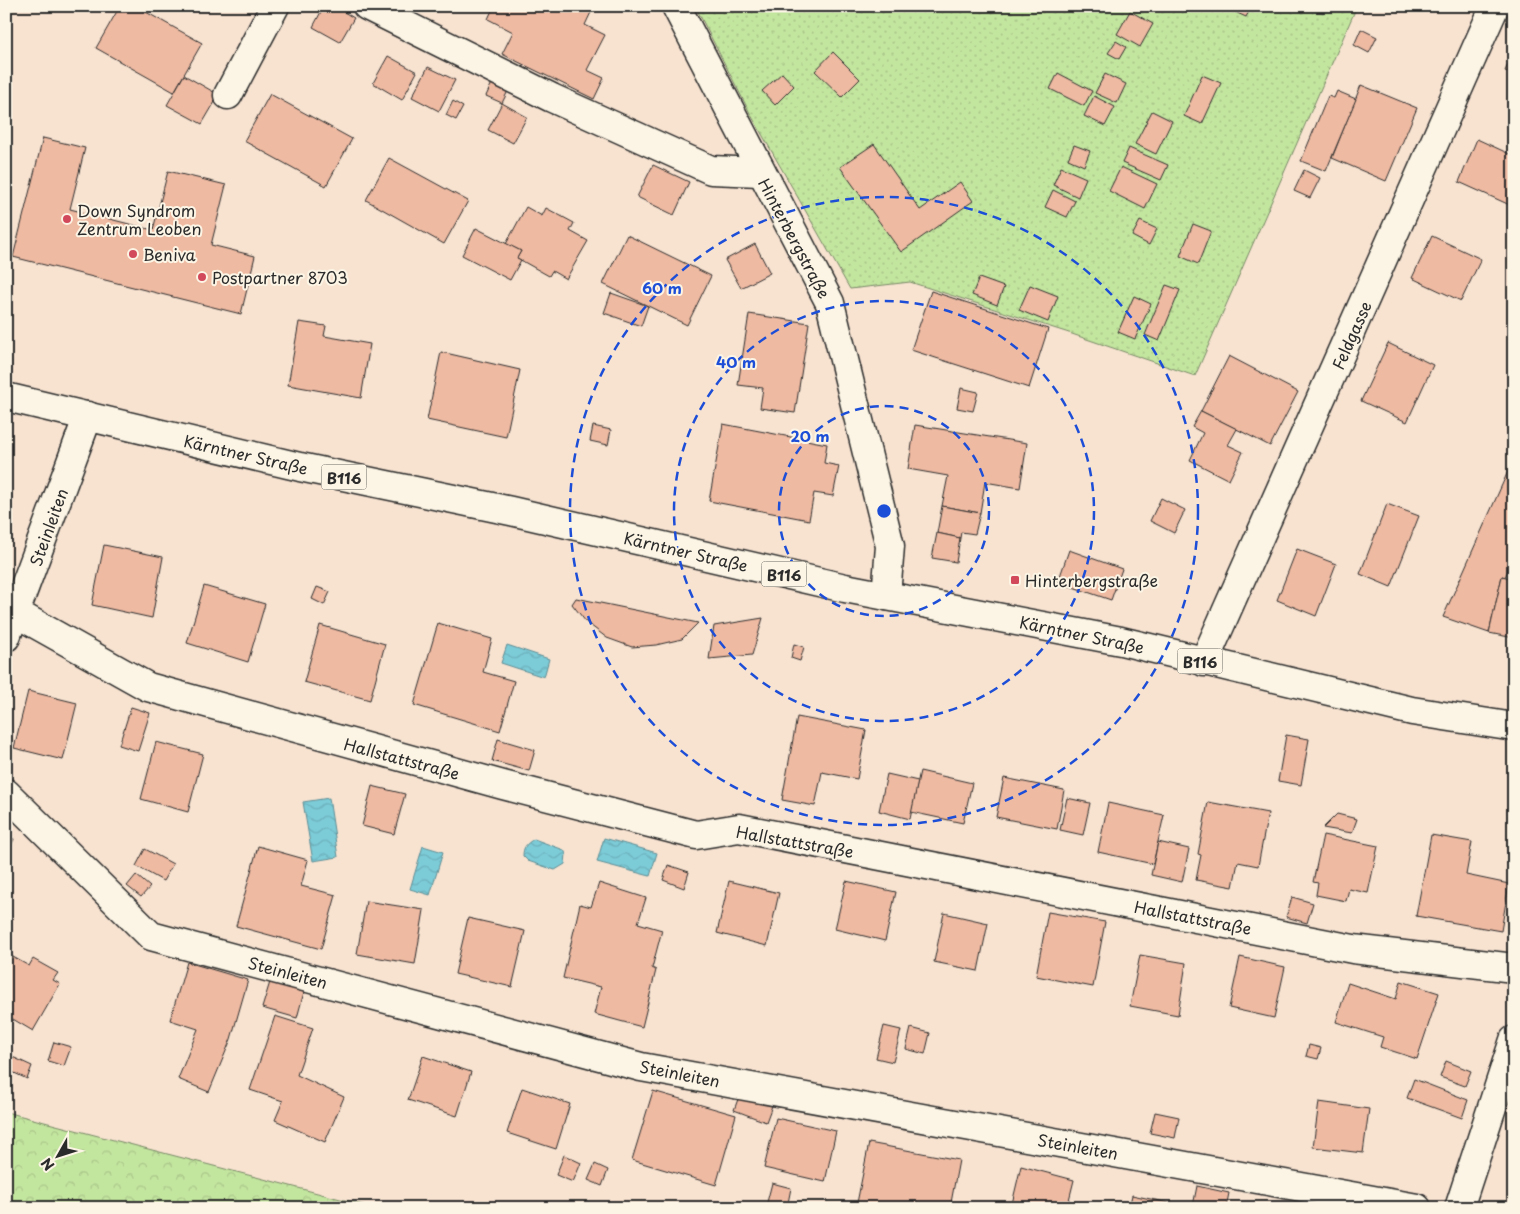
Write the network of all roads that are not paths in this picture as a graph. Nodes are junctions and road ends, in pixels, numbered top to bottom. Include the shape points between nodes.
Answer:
1 (275, 6) edge
2 (367, 6) edge
3 (676, 6) edge
4 (1495, 6) edge
5 (228, 95) dead end
6 (760, 172) junction
7 (6, 397) edge
8 (88, 416) junction
9 (886, 596) junction
10 (11, 625) edge
11 (1204, 662) junction
12 (1514, 727) edge
13 (6, 793) edge
14 (1514, 968) edge
15 (1514, 1040) edge
16 (1417, 1208) edge
17 (1458, 1208) edge

1 - 5 street
2 - 6 street, Hinterbergstraße via 552,98 711,170
3 - 6 street, Hinterbergstraße
4 - 11 street, Feldgasse
6 - 9 street, Hinterbergstraße via 830,303 890,546
7 - 8 street, Kärntner Straße / B116
8 - 9 street, Kärntner Straße / B116 via 300,467
8 - 10 street, Steinleiten
9 - 11 street, Kärntner Straße / B116 via 1121,641
10 - 14 street, Hallstattstraße via 148,688 503,786 696,835 739,828 1353,949
11 - 12 street, Kärntner Straße / B116 via 1412,711
13 - 16 street, Steinleiten via 151,936 642,1067
15 - 17 street

